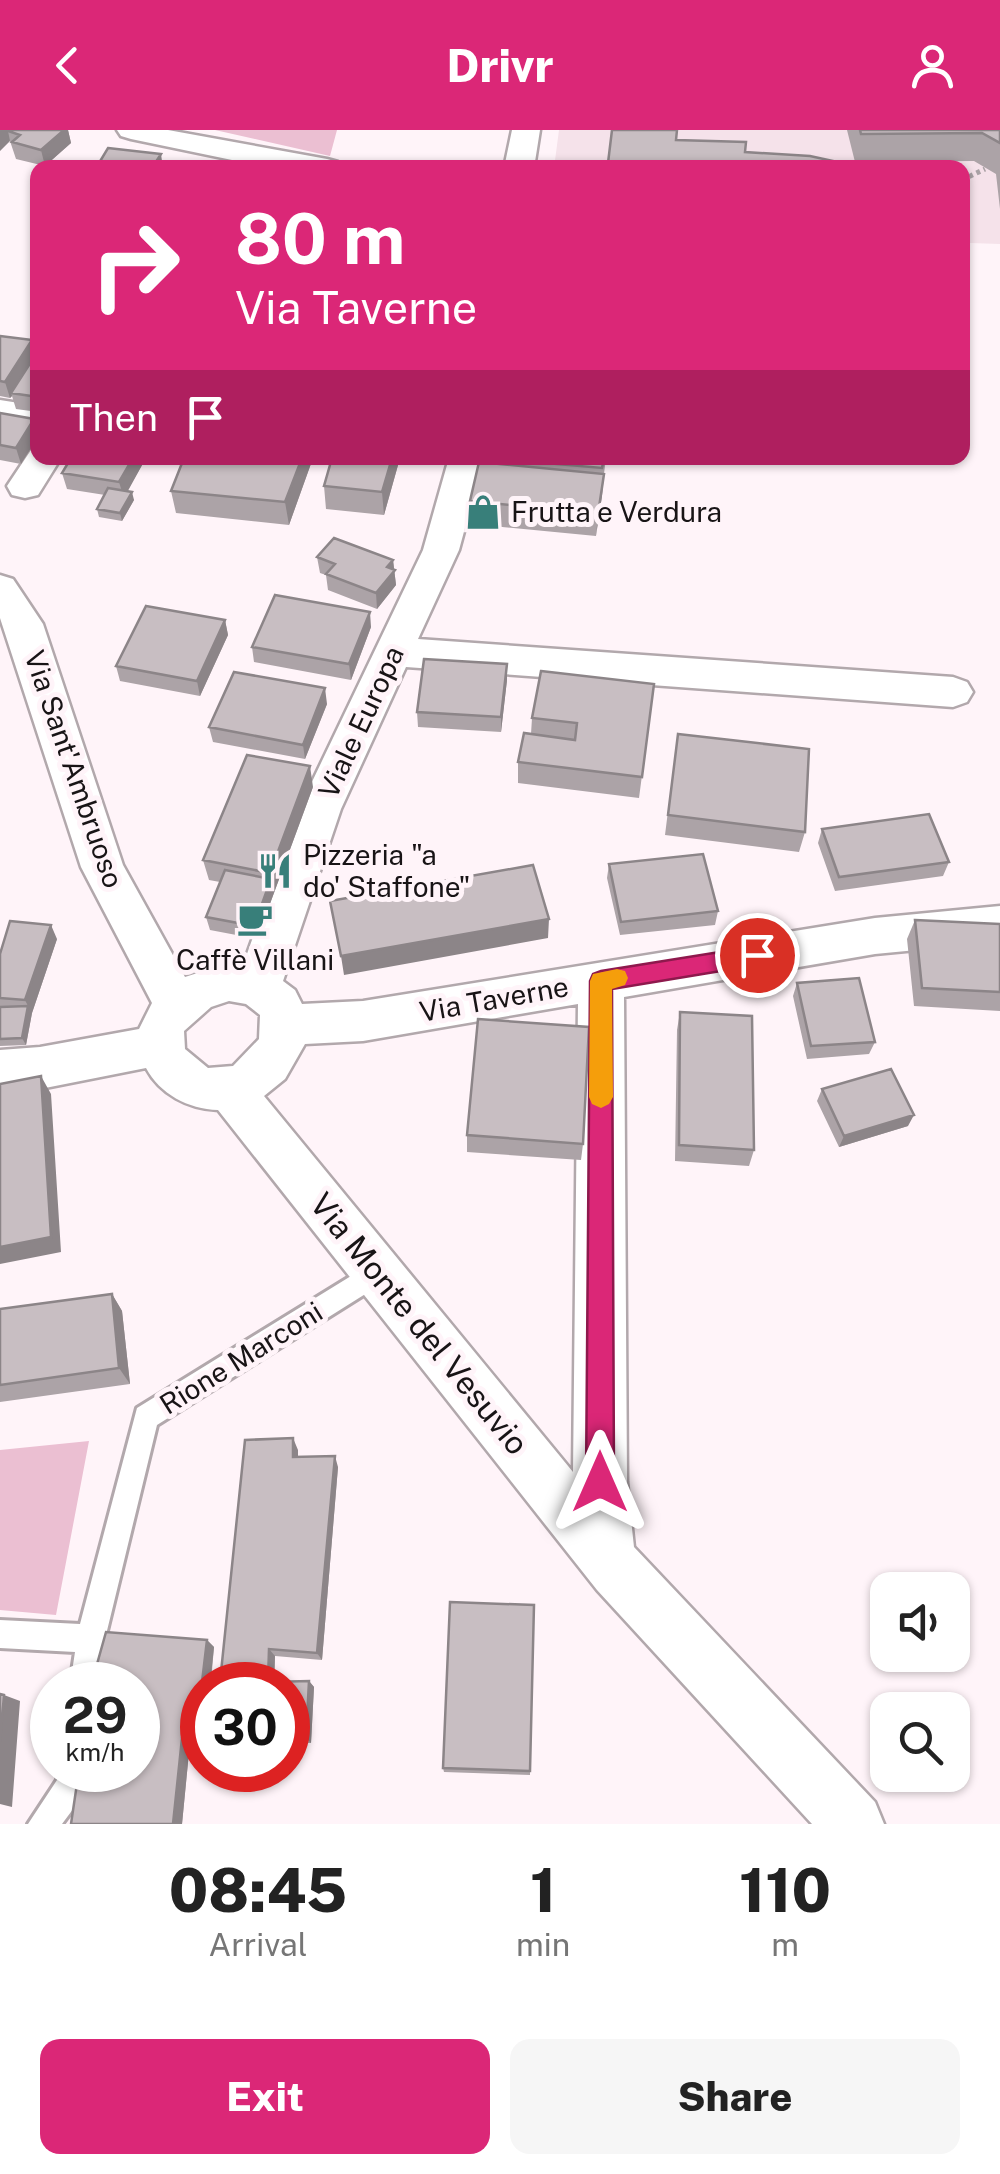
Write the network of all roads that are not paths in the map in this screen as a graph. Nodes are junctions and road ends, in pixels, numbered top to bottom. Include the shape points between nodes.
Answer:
1 (131, 130) edge
2 (526, 130) edge
3 (279, 160) edge
4 (520, 160) edge
5 (0, 411) edge
6 (30, 416) edge
7 (464, 465) edge
8 (0, 588) edge
9 (394, 652) junction
10 (953, 692) dead end
11 (1000, 924) edge
12 (601, 981) junction
13 (258, 988) junction
14 (168, 1025) junction
15 (284, 1026) junction
16 (0, 1071) edge
17 (229, 1088) junction
18 (377, 1272) junction
19 (607, 1556) junction
20 (0, 1634) edge
21 (91, 1638) junction
22 (88, 1662) edge
23 (67, 1792) edge
24 (43, 1824) edge
25 (853, 1824) edge

1 - 3 street
2 - 4 street
5 - 6 street
7 - 9 street, Viale Europa via 440,550
8 - 14 street, Via Sant'Ambruoso via 24,624 102,867
9 - 10 street
9 - 13 street, Viale Europa via 320,808
11 - 12 street, Via Taverne via 875,936
12 - 15 street, Via Taverne via 363,1022
12 - 19 street via 600,1482
13 - 14 street via 207,985
13 - 15 street via 278,1006
14 - 16 street via 40,1068
14 - 17 street via 171,1069 185,1082
15 - 17 street via 273,1064
17 - 18 street, Via Monte del Vesuvio
18 - 19 street, Via Monte del Vesuvio
18 - 21 lane, Rione Marconi via 146,1418
19 - 25 street, Via Monte del Vesuvio
20 - 21 lane
21 - 22 lane, Rione Marconi
23 - 24 lane

